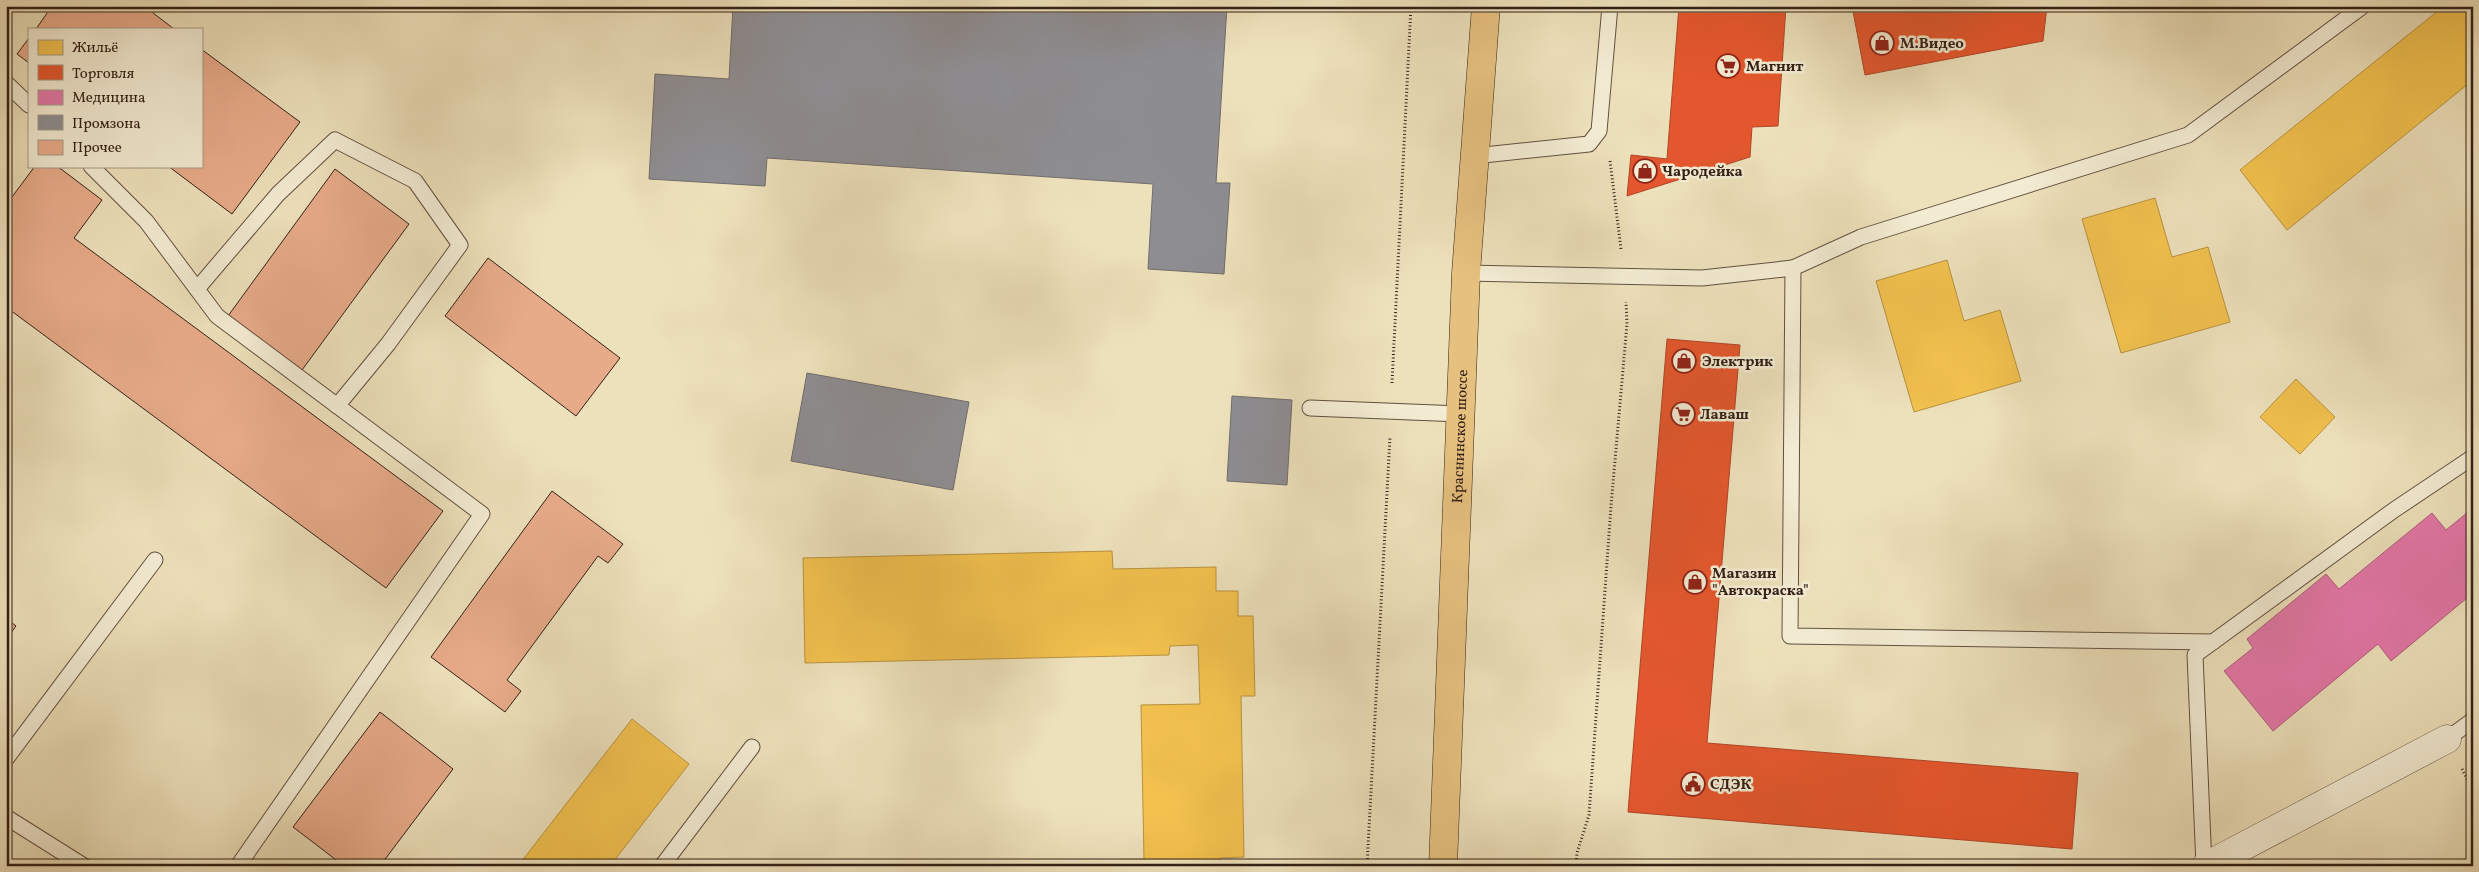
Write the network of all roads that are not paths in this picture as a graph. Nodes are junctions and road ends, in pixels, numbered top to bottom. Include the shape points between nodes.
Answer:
1 (1486, 6) edge
2 (1610, 6) edge
3 (2363, 6) edge
4 (6, 83) edge
5 (28, 104) edge
6 (1474, 156) junction
7 (93, 168) edge
8 (1792, 268) junction
9 (1466, 273) junction
10 (197, 289) junction
11 (338, 406) junction
12 (1310, 408) dead end
13 (1461, 414) junction
14 (2473, 457) edge
15 (155, 560) dead end
16 (2213, 642) junction
17 (2473, 720) edge
18 (2447, 739) joint
19 (752, 747) dead end
20 (6, 758) edge
21 (6, 817) edge
22 (84, 866) edge
23 (238, 866) edge
24 (662, 866) edge
25 (1443, 866) edge
26 (2205, 866) edge

1 - 6 main road, Краснинское шоссе
2 - 6 lane via 1599,131 1589,144
3 - 8 lane via 2188,136 1861,237
4 - 5 lane
6 - 9 main road, Краснинское шоссе
7 - 10 lane via 146,220
8 - 9 lane via 1702,278
8 - 16 lane via 1790,636
9 - 13 main road, Краснинское шоссе
10 - 11 lane via 217,316
10 - 11 lane via 278,194 335,140 415,180 460,245
11 - 23 lane via 482,514
12 - 13 lane
13 - 25 main road, Краснинское шоссе
14 - 16 lane via 2394,510
15 - 20 lane
16 - 26 lane via 2195,655
17 - 18 lane
18 - 26 street
19 - 24 lane
21 - 22 lane

